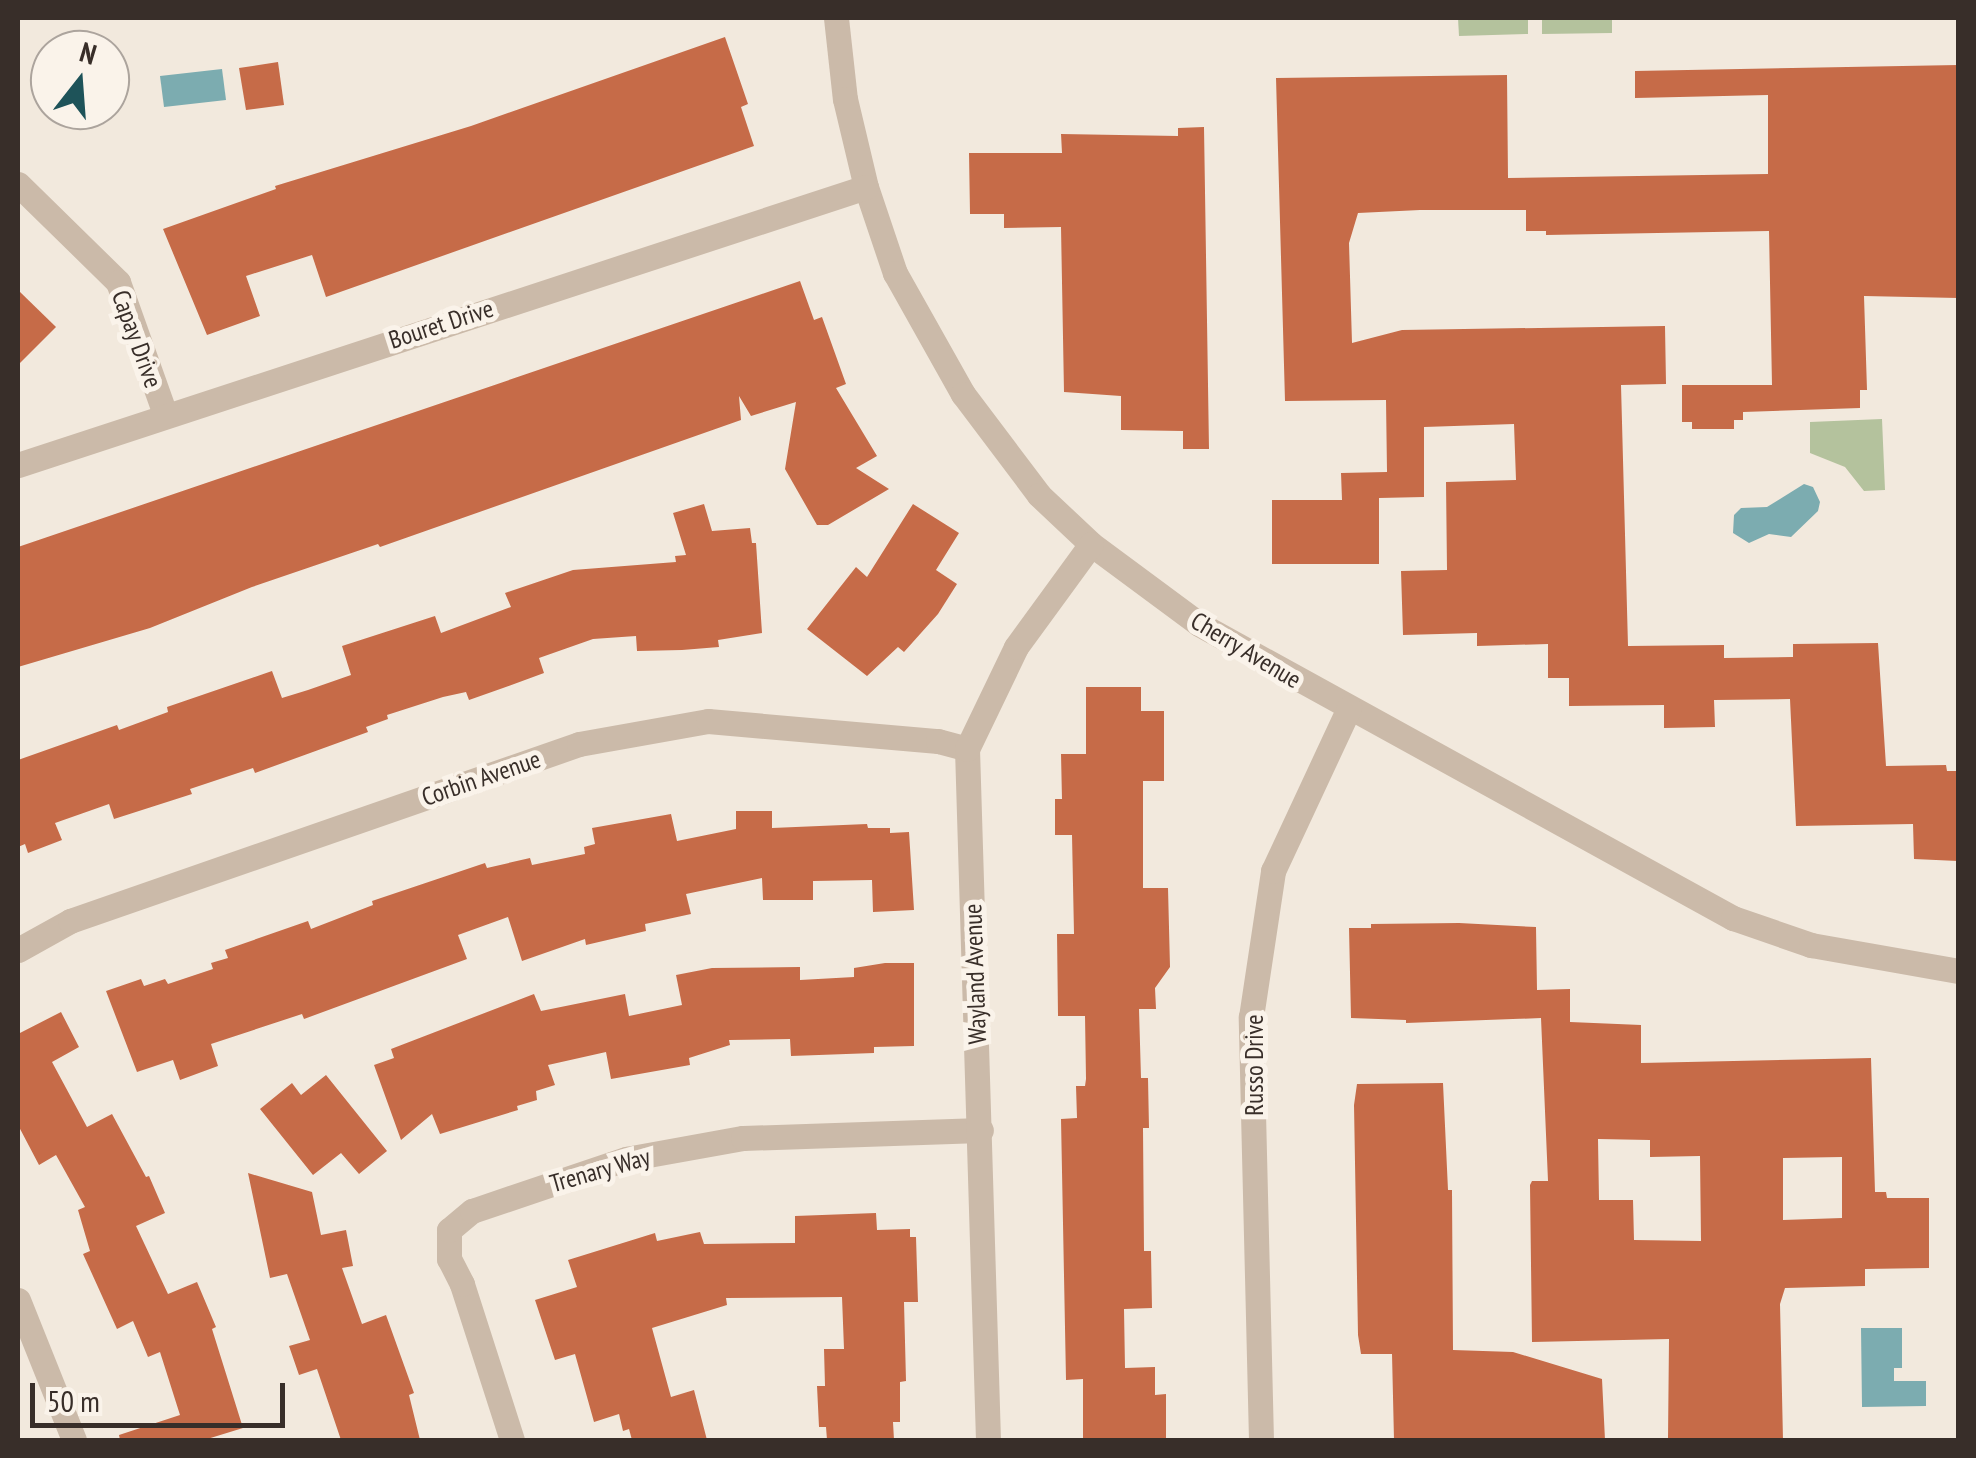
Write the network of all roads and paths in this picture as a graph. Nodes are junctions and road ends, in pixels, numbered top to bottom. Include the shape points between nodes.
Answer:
1 (836, 18) edge
2 (18, 184) edge
3 (866, 187) junction
4 (165, 414) junction
5 (18, 465) edge
6 (1091, 544) junction
7 (1349, 708) junction
8 (967, 749) junction
9 (18, 950) edge
10 (1958, 971) edge
11 (981, 1130) junction
12 (18, 1300) edge
13 (74, 1440) edge
14 (512, 1440) edge
15 (988, 1440) edge
16 (1262, 1440) edge

1 - 3 street, Cherry Avenue via 845,99
2 - 4 street, Capay Drive via 118,282
3 - 4 street, Bouret Drive
3 - 6 street, Cherry Avenue via 895,273 963,394 1038,495
4 - 5 street, Bouret Drive
6 - 7 street, Cherry Avenue via 1198,624
6 - 8 street, Wayland Avenue via 1016,647
7 - 10 street, Cherry Avenue via 1732,918 1811,945
7 - 16 street, Russo Drive via 1273,871 1251,1018
8 - 9 street, Corbin Avenue via 708,720 579,744 70,921
8 - 11 street, Wayland Avenue
11 - 14 street, Trenary Way via 744,1138 626,1159 472,1212 449,1230 449,1260
11 - 15 street, Wayland Avenue
12 - 13 street

